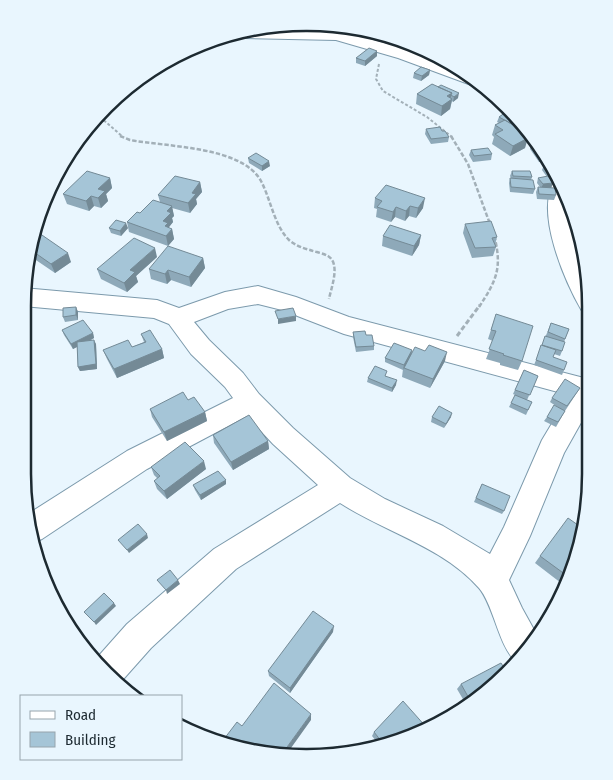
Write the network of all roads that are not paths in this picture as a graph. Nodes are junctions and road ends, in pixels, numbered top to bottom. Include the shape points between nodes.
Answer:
1 (326, 32) edge
2 (283, 33) edge
3 (351, 36) edge
4 (446, 69) edge
5 (558, 196) edge
6 (581, 290) edge
7 (31, 298) edge
8 (178, 318) junction
9 (582, 387) edge
10 (582, 397) edge
11 (250, 402) junction
12 (340, 487) junction
13 (37, 525) edge
14 (493, 580) junction
15 (523, 643) edge
16 (111, 667) edge

1 - 2 street
3 - 4 street
5 - 6 street via 562,232
7 - 8 street via 158,309
8 - 9 street via 226,301 258,295 344,325
8 - 11 street
10 - 14 street via 552,448
11 - 12 street
11 - 13 street via 136,460
12 - 14 street via 475,561
12 - 16 street via 225,559 139,636
14 - 15 street

